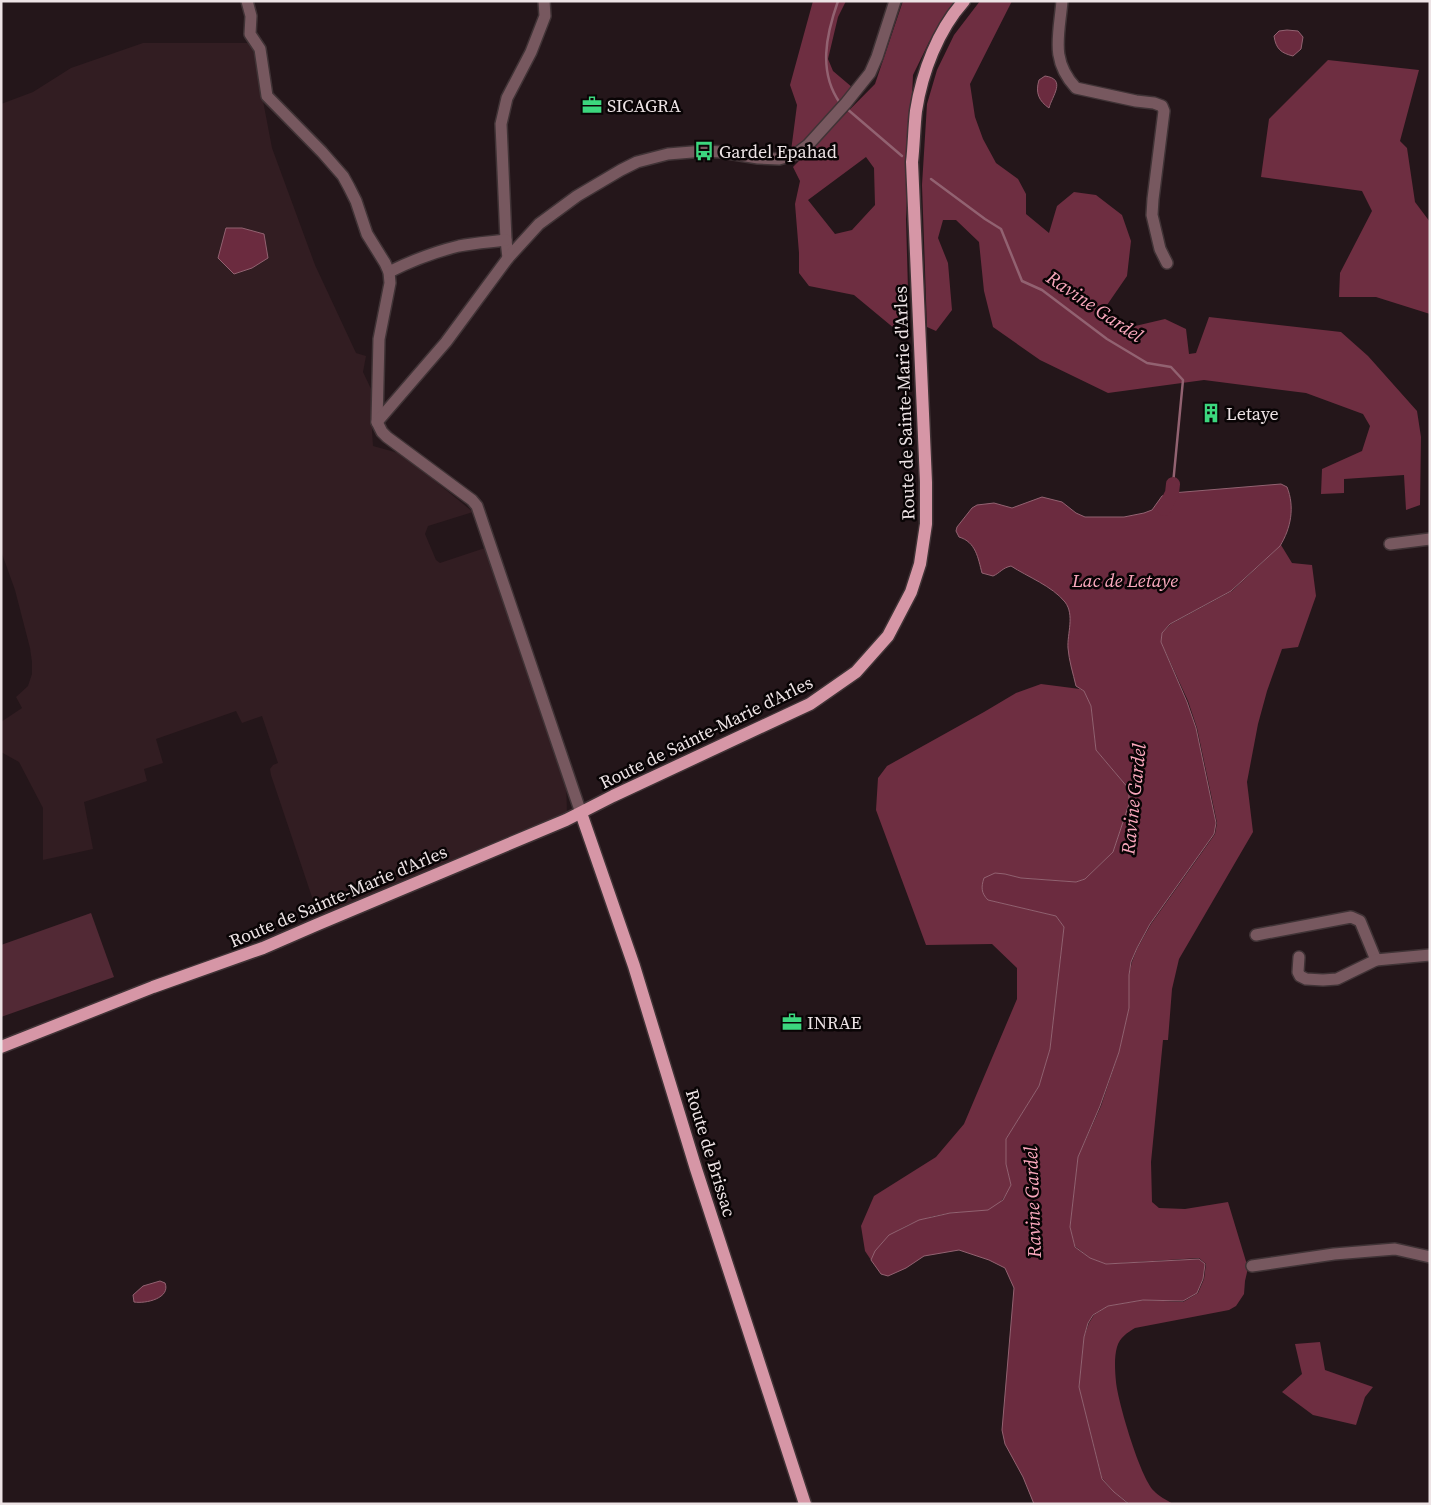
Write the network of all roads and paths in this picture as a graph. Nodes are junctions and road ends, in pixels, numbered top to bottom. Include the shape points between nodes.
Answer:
1 (247, 1) edge
2 (544, 1) edge
3 (895, 1) edge
4 (964, 1) edge
5 (1062, 1) edge
6 (506, 240) junction
7 (508, 258) junction
8 (1167, 263) dead end
9 (388, 272) junction
10 (377, 422) junction
11 (1430, 539) edge
12 (1390, 544) dead end
13 (581, 813) junction
14 (1256, 935) dead end
15 (1430, 955) edge
16 (1299, 957) dead end
17 (1376, 960) junction
18 (1, 1047) edge
19 (1430, 1257) edge
20 (1252, 1266) dead end
21 (804, 1504) edge

1 - 9 street via 251,16 250,34 260,49 267,96 322,152 350,187 367,234
2 - 6 street via 545,16 507,98 501,124
3 - 7 street via 870,73 844,106 796,154 779,159 704,151 668,154 637,162 577,196 539,224
4 - 13 main road, Route de Sainte-Marie d'Arles via 938,41 924,76 916,111 912,162 926,524 920,564 911,592 888,636 863,665 810,704
5 - 8 street via 1059,59 1062,70 1076,88 1162,106 1152,215 1160,249
6 - 7 street
6 - 9 street via 432,253
7 - 10 street via 446,342
9 - 10 street via 390,283 379,339
10 - 13 street via 387,437 477,506
11 - 12 street
13 - 18 main road, Route de Sainte-Marie d'Arles via 263,948
13 - 21 main road, Route de Brissac via 634,966
14 - 17 street via 1351,917 1360,921
15 - 17 street
16 - 17 street via 1300,976 1323,980 1337,979
19 - 20 street via 1395,1249

